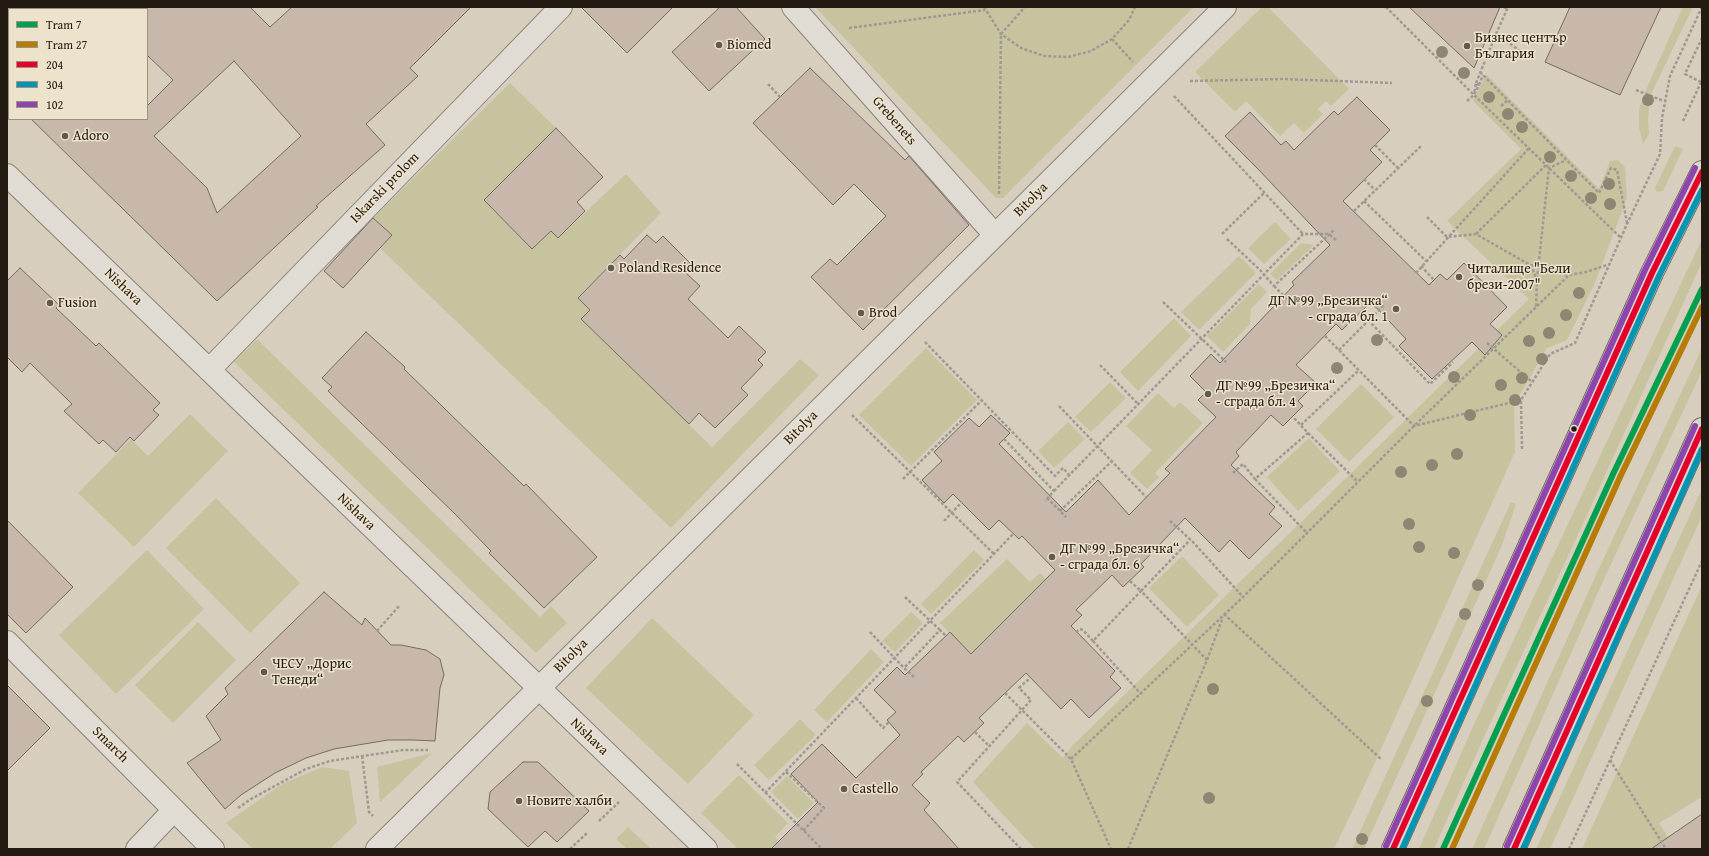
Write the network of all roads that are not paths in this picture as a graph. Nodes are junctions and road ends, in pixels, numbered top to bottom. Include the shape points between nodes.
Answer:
1 (561, 7) edge
2 (793, 7) edge
3 (1225, 7) edge
4 (1702, 172) edge
5 (7, 175) edge
6 (995, 235) junction
7 (209, 370) junction
8 (1702, 429) edge
9 (7, 642) edge
10 (538, 689) junction
11 (174, 810) junction
12 (137, 849) edge
13 (213, 849) edge
14 (377, 849) edge
15 (706, 849) edge
16 (1393, 849) edge
17 (1514, 849) edge

1 - 7 street, Iskarski prolom
2 - 6 street, Grebenets
3 - 6 street, Bitolya
4 - 16 main road via 1648,280
5 - 7 street, Nishava
6 - 10 street, Bitolya
7 - 10 street, Nishava
8 - 17 main road
9 - 11 street, Smarch
10 - 14 street, Bitolya
10 - 15 street, Nishava
11 - 12 street
11 - 13 street, Smarch

